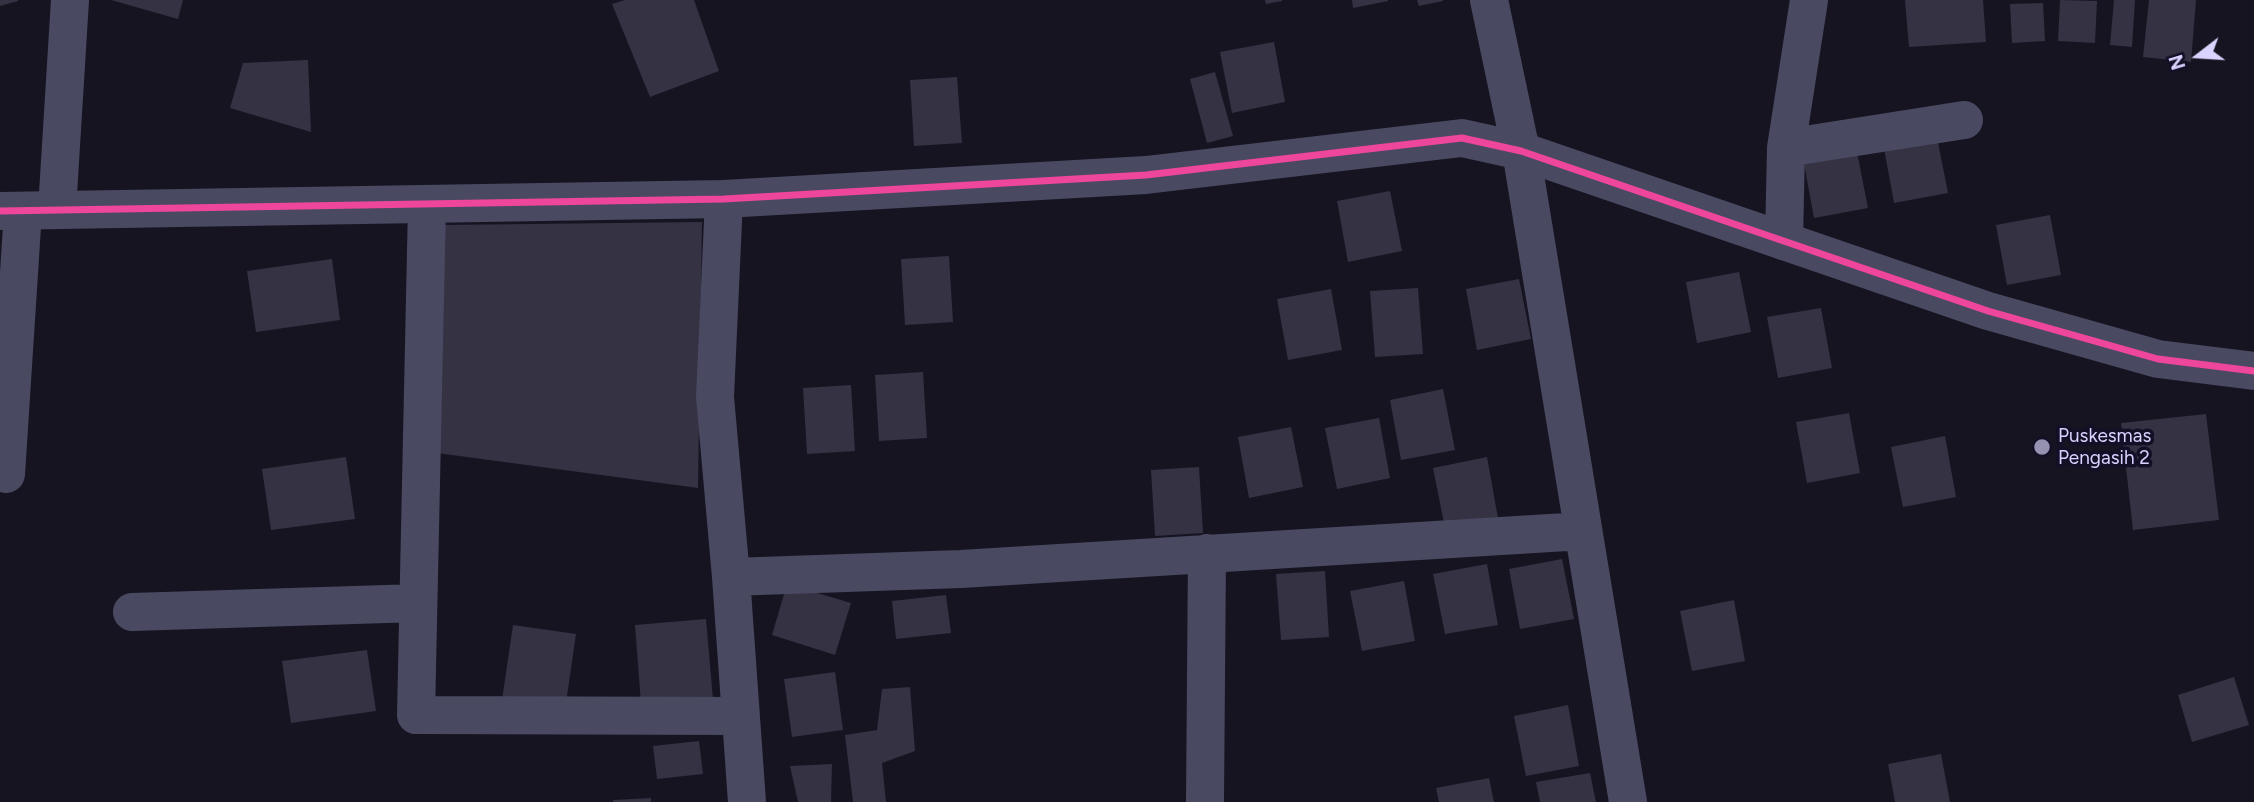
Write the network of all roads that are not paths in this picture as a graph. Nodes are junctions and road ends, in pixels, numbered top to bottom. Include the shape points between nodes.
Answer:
1 (70, 0) edge
2 (1489, 0) edge
3 (1809, 0) edge
4 (1964, 120) dead end
5 (1786, 148) junction
6 (1521, 150) junction
7 (724, 199) junction
8 (427, 205) junction
9 (27, 211) edge
10 (1784, 241) junction
11 (2254, 371) edge
12 (6, 474) dead end
13 (1583, 531) junction
14 (1207, 553) junction
15 (732, 577) junction
16 (418, 603) junction
17 (132, 612) dead end
18 (741, 716) junction
19 (747, 802) edge
20 (1205, 802) edge
21 (1628, 802) edge

1 - 9 street
2 - 6 street
3 - 5 street
4 - 5 street
5 - 10 street
6 - 7 street via 1462,138 1146,175
6 - 10 street
6 - 13 street
7 - 8 street
7 - 15 street via 715,397
8 - 9 street
8 - 16 street
9 - 12 street
10 - 11 street via 1988,311 2158,359
13 - 14 street
13 - 21 street
14 - 15 street via 961,569
14 - 20 street
15 - 18 street
16 - 17 street
16 - 18 street via 416,715
18 - 19 street

